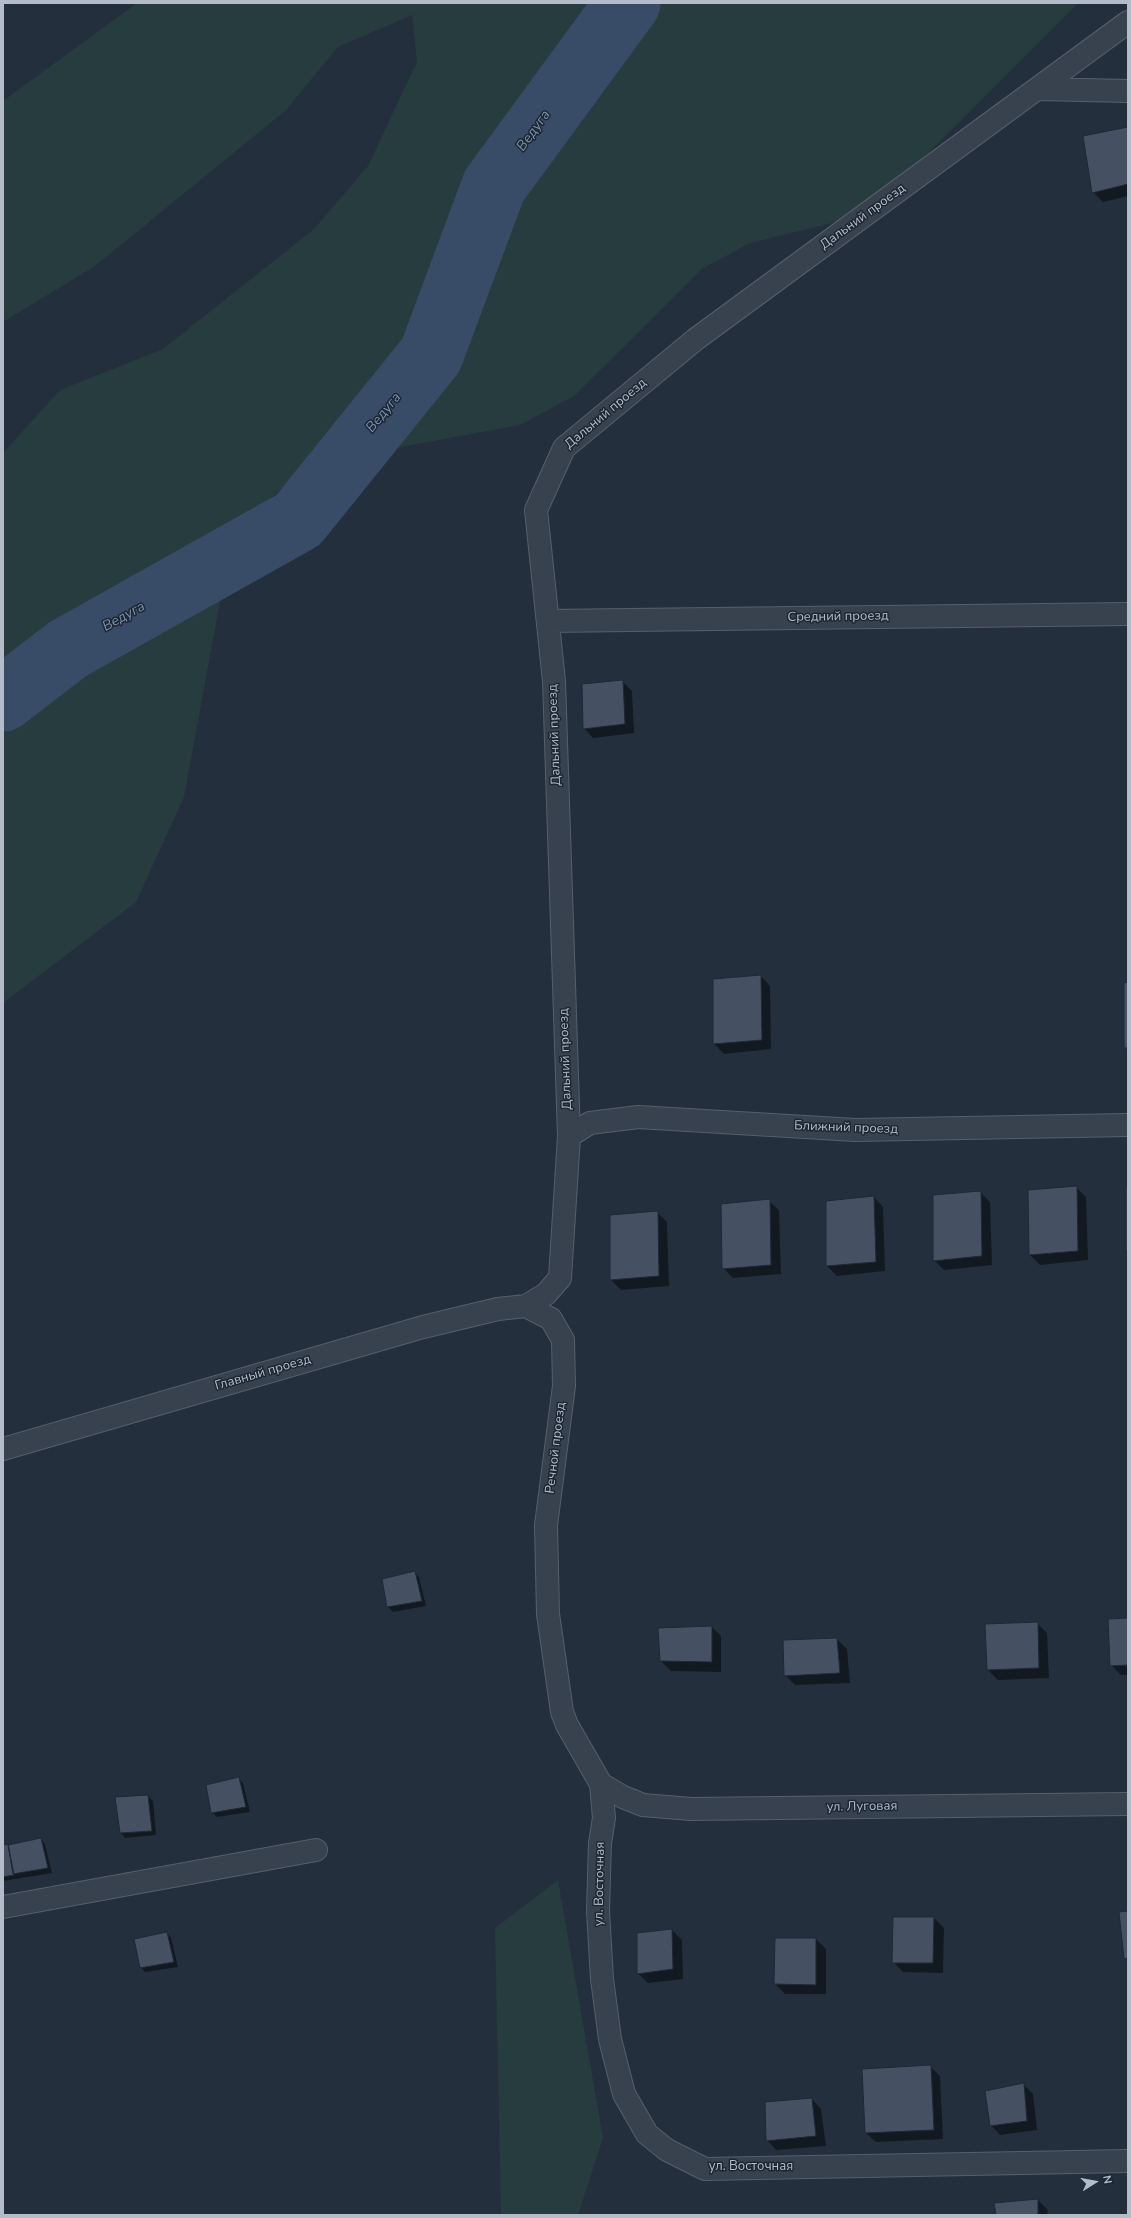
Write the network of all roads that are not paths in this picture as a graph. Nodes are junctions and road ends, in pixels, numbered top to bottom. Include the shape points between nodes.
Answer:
1 (1128, 22) edge
2 (1038, 89) junction
3 (1128, 91) edge
4 (1128, 614) edge
5 (548, 621) junction
6 (1128, 1125) edge
7 (569, 1136) junction
8 (526, 1306) junction
9 (3, 1449) edge
10 (600, 1784) junction
11 (1128, 1804) edge
12 (316, 1850) dead end
13 (3, 1907) edge
14 (1128, 2161) edge

1 - 2 street, Дальний проезд
2 - 3 street
2 - 5 street, Дальний проезд via 696,339 564,448 536,510
4 - 5 street, Средний проезд
5 - 7 street, Дальний проезд via 554,682
6 - 7 street, Ближний проезд via 855,1130 638,1116 590,1123
7 - 8 street via 560,1278 546,1294
8 - 9 street, Главный проезд via 498,1309 423,1326
8 - 10 street, Речной проезд via 551,1319 563,1340 564,1386 546,1525 548,1614 566,1726
10 - 11 street, ул. Луговая via 643,1805 691,1809
10 - 14 street, ул. Восточная via 604,1818 600,1844 598,1911 602,1979 610,2039 624,2094 647,2134 668,2150 706,2169
12 - 13 street

